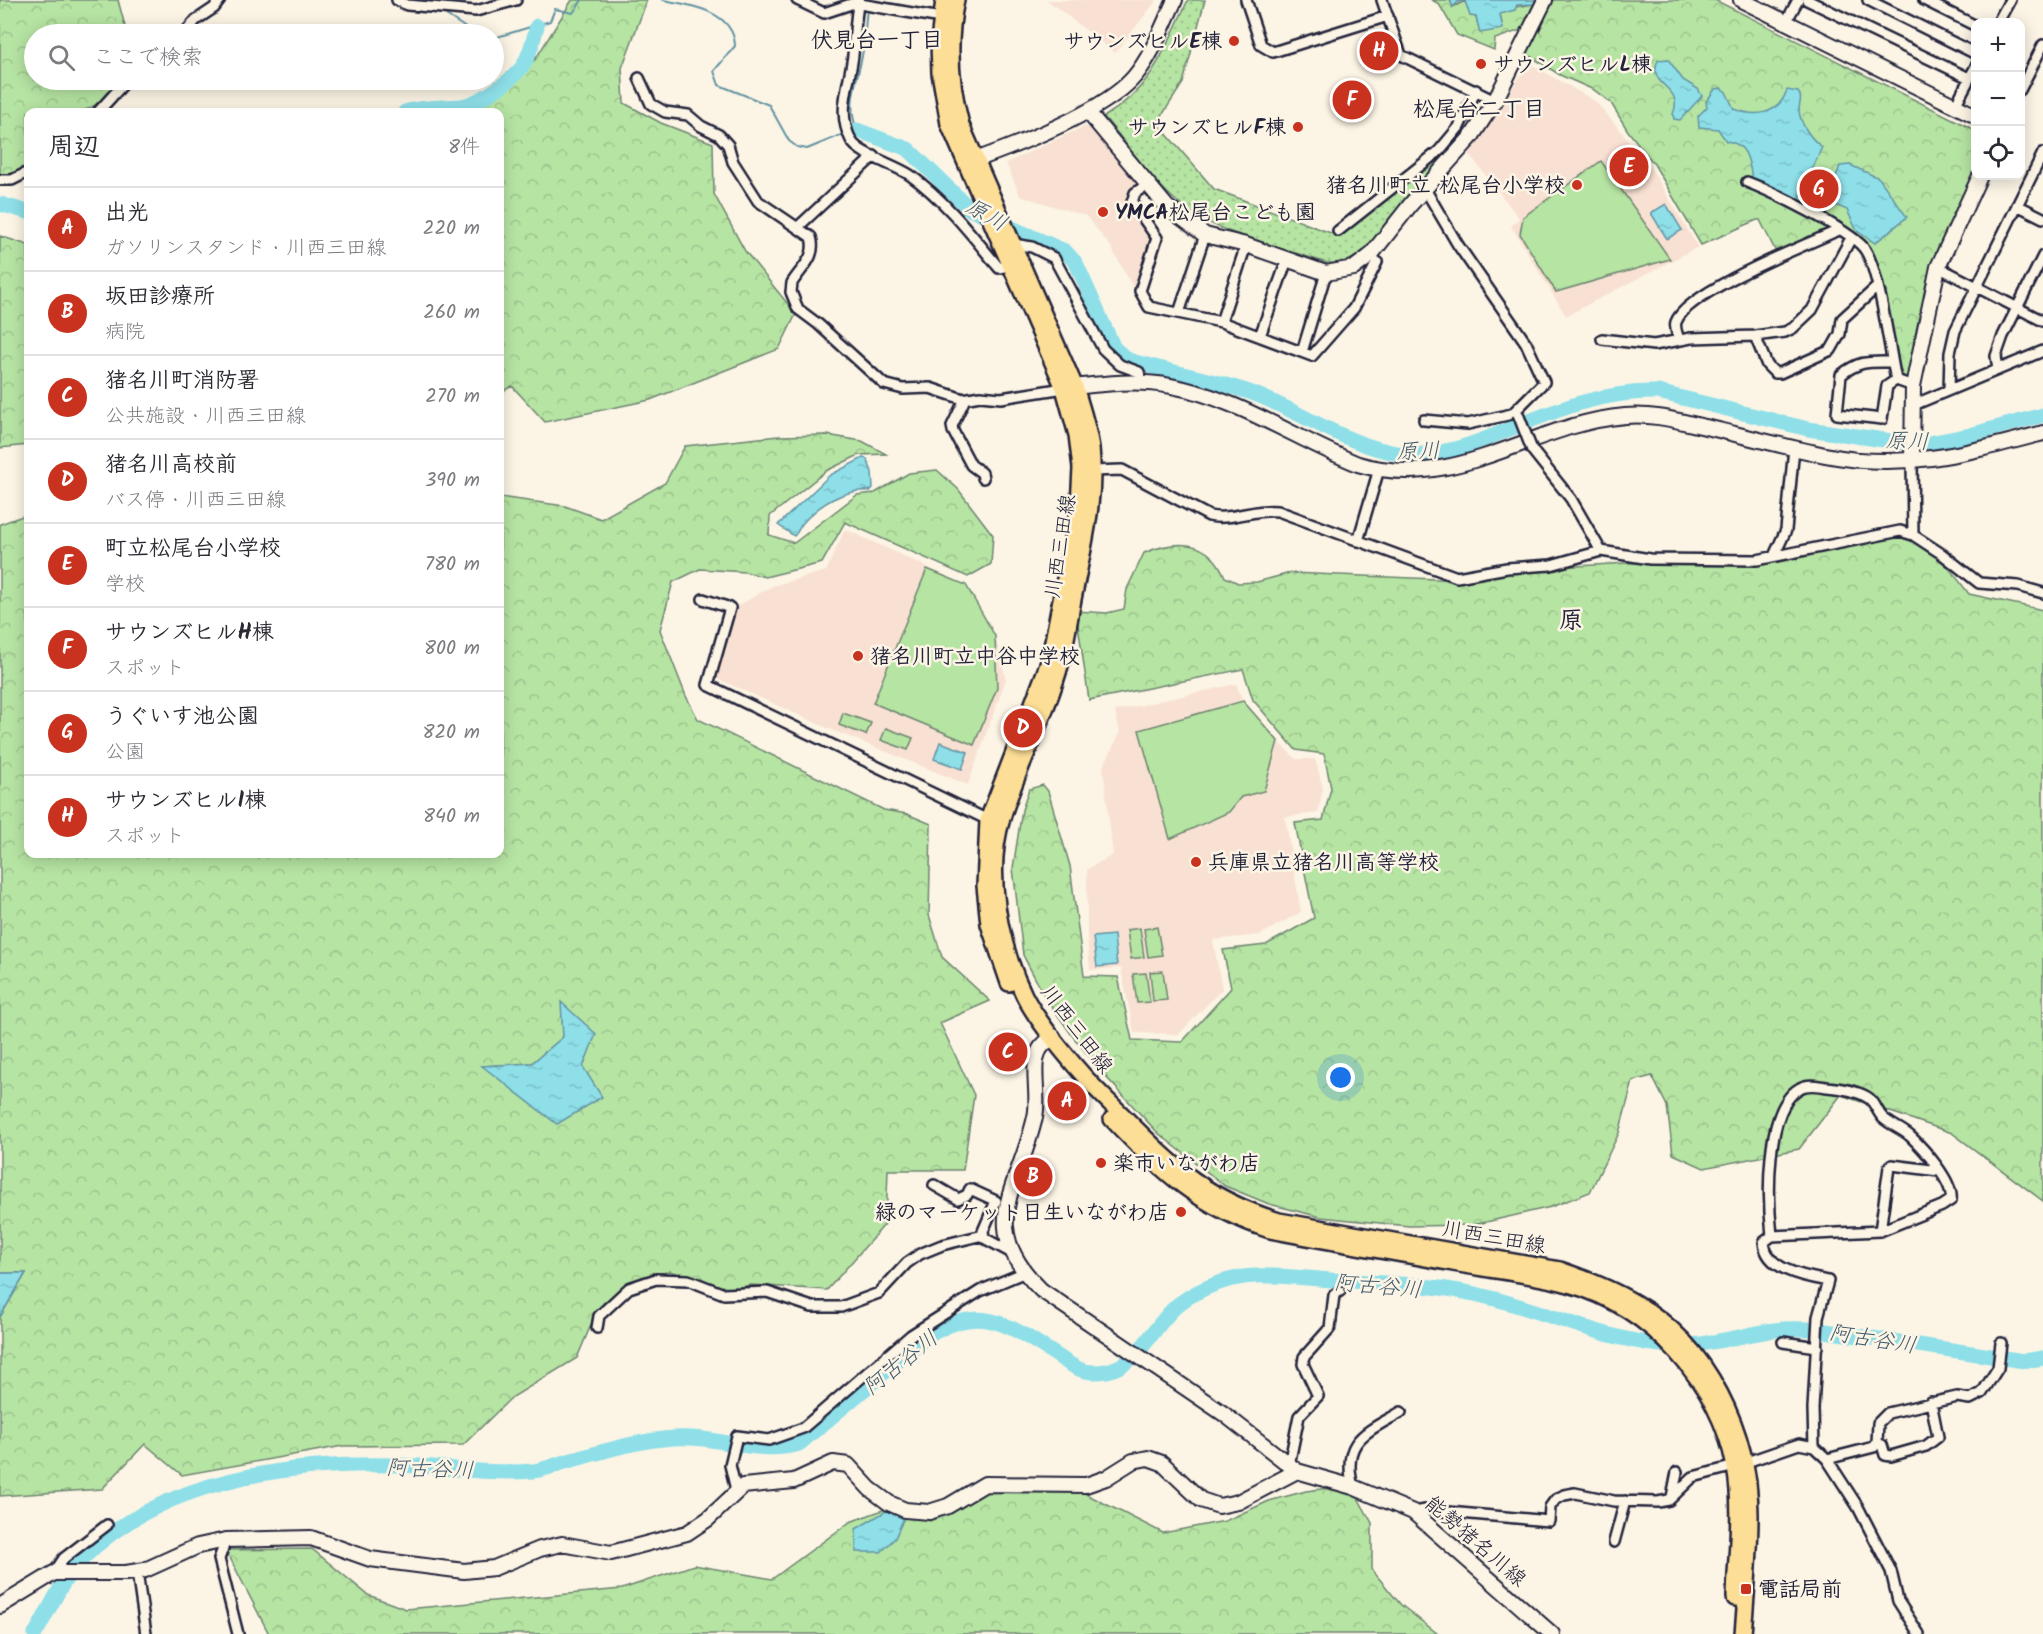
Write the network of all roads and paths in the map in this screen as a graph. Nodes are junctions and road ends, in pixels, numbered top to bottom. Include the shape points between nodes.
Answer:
1 (220, 0) edge
2 (397, 0) edge
3 (516, 0) edge
4 (797, 0) edge
5 (944, 0) edge
6 (956, 0) edge
7 (1175, 0) edge
8 (1246, 0) edge
9 (1382, 0) edge
10 (1545, 0) edge
11 (1741, 0) edge
12 (1798, 0) edge
13 (1808, 0) edge
14 (1868, 0) edge
15 (1924, 0) edge
16 (2010, 0) edge
17 (863, 4) edge
18 (1388, 16) junction
19 (2000, 18) edge
20 (946, 19) junction
21 (1786, 22) junction
22 (193, 24) edge
23 (1971, 24) edge
24 (2042, 49) edge
25 (1971, 52) edge
26 (1972, 72) edge
27 (2025, 75) edge
28 (639, 78) dead end
29 (1969, 78) junction
30 (118, 90) edge
31 (1476, 90) junction
32 (1495, 101) junction
33 (1955, 106) junction
34 (102, 108) edge
35 (1088, 112) junction
36 (1971, 114) edge
37 (2043, 153) edge
38 (874, 156) junction
39 (971, 161) junction
40 (2040, 167) edge
41 (24, 174) edge
42 (0, 180) edge
43 (1978, 180) edge
44 (1747, 182) dead end
45 (1148, 184) junction
46 (1425, 189) junction
47 (2017, 205) junction
48 (2043, 218) edge
49 (799, 226) junction
50 (1839, 230) junction
51 (1338, 231) dead end
52 (1204, 235) junction
53 (1851, 238) junction
54 (1011, 241) junction
55 (1246, 245) junction
56 (1370, 256) junction
57 (2043, 256) edge
58 (1287, 260) junction
59 (1015, 264) junction
60 (1938, 267) junction
61 (1326, 273) junction
62 (1876, 287) junction
63 (1977, 287) junction
64 (2017, 308) junction
65 (1179, 313) junction
66 (2043, 321) edge
67 (1221, 322) junction
68 (1260, 336) junction
69 (1755, 336) junction
70 (1602, 339) dead end
71 (1679, 340) junction
72 (2043, 351) edge
73 (1302, 352) junction
74 (1892, 362) junction
75 (1998, 370) junction
76 (1896, 380) junction
77 (1142, 383) junction
78 (1913, 386) junction
79 (1069, 387) junction
80 (1949, 390) junction
81 (965, 399) junction
82 (1911, 406) junction
83 (1517, 412) junction
84 (1424, 420) dead end
85 (2043, 433) edge
86 (1794, 447) junction
87 (1912, 462) junction
88 (1379, 470) junction
89 (1092, 471) junction
90 (983, 478) dead end
91 (1913, 535) junction
92 (1358, 541) junction
93 (1601, 551) junction
94 (1774, 556) junction
95 (2043, 593) edge
96 (703, 599) dead end
97 (995, 820) junction
98 (1049, 1040) junction
99 (1939, 1171) junction
100 (934, 1185) dead end
101 (1880, 1231) junction
102 (983, 1234) junction
103 (1772, 1236) junction
104 (1012, 1253) junction
105 (1023, 1273) junction
106 (1340, 1291) dead end
107 (597, 1328) dead end
108 (1783, 1342) dead end
109 (2001, 1343) dead end
110 (1817, 1344) junction
111 (1690, 1359) junction
112 (1931, 1402) junction
113 (1401, 1412) dead end
114 (1877, 1443) junction
115 (1814, 1447) junction
116 (1827, 1459) junction
117 (1739, 1464) junction
118 (1293, 1468) junction
119 (1677, 1472) dead end
120 (1353, 1487) junction
121 (736, 1490) junction
122 (1672, 1497) junction
123 (1625, 1501) junction
124 (1413, 1512) junction
125 (107, 1525) dead end
126 (226, 1540) junction
127 (1614, 1542) dead end
128 (137, 1572) junction
129 (56, 1573) junction
130 (0, 1606) edge
131 (146, 1634) edge
132 (238, 1634) edge
133 (1552, 1634) edge
134 (1734, 1634) edge
135 (1743, 1634) edge
136 (1919, 1634) edge

1 - 22 street
2 - 3 street via 407,5 486,10
4 - 17 street via 824,13
5 - 20 main road, 川西三田線
6 - 20 main road, 川西三田線
7 - 35 street via 1136,75 1123,89
8 - 18 street via 1262,45 1273,52
9 - 18 street
10 - 32 street
11 - 21 street
12 - 21 street
13 - 29 street
14 - 25 street
15 - 23 street
16 - 19 street
17 - 20 street
17 - 38 street via 844,90 850,140
18 - 31 street via 1401,55
20 - 39 main road, 川西三田線 via 939,51 943,100 949,124
21 - 33 street
24 - 27 street
26 - 29 street
28 - 49 street via 651,104 664,111 688,115 719,135 758,201
29 - 33 street
30 - 34 street
31 - 32 street
31 - 51 street via 1459,127 1438,151
32 - 46 street via 1472,136
33 - 36 street
35 - 39 street
35 - 45 street
37 - 40 street
38 - 49 street
38 - 59 street via 909,174 927,190 999,268
39 - 54 main road, 川西三田線
39 - 59 main road, 川西三田線 via 986,211
40 - 47 street
41 - 42 street
43 - 60 street
44 - 50 street
45 - 52 street via 1167,207
45 - 65 street via 1135,193 1132,202 1157,238 1140,291 1149,307
46 - 56 street
46 - 83 street via 1458,245 1526,343 1540,371 1544,382
47 - 48 street
47 - 63 street
49 - 81 street via 813,244 809,261 792,283 798,309 884,384 903,389 930,388
50 - 53 street
50 - 71 street via 1702,296 1677,320
52 - 55 street
52 - 65 street
53 - 62 street via 1863,247
53 - 69 street via 1804,319 1785,332
54 - 59 main road, 川西三田線
54 - 77 street via 1054,258 1103,349 1120,365 1139,372
55 - 58 street
55 - 67 street
56 - 61 street via 1354,268
56 - 73 street via 1377,262 1354,308 1312,356
57 - 64 street
58 - 61 street
58 - 68 street
59 - 79 main road, 川西三田線
60 - 63 street
60 - 78 street
61 - 73 street
62 - 69 street via 1842,319 1840,334 1831,350 1780,373 1767,365
62 - 74 street
63 - 64 street
63 - 80 street via 1955,331
64 - 66 street
64 - 75 street via 1996,356
65 - 67 street
67 - 68 street
68 - 73 street
69 - 71 street
70 - 71 street via 1640,346
72 - 75 street
74 - 76 street
74 - 76 street via 1854,364 1841,375 1837,414 1882,419 1887,386
75 - 80 street
76 - 78 street
77 - 79 street
77 - 88 street via 1212,396 1333,454
78 - 82 street
79 - 81 street via 1001,398
79 - 89 main road, 川西三田線 via 1088,427
79 - 97 main road, 川西三田線 via 1081,468 1079,506 1049,662
80 - 82 street
81 - 90 street via 953,431 971,465
82 - 87 street
83 - 84 street via 1468,424
83 - 93 street, bridge via 1532,450 1571,499
85 - 87 street via 1971,453
86 - 87 street via 1854,459
86 - 88 street via 1671,419 1628,416 1576,425 1451,467 1413,472
86 - 94 street via 1786,530
87 - 91 street
88 - 92 street
89 - 92 street via 1122,470 1209,516 1223,519 1266,509 1278,511
89 - 97 main road, 川西三田線 via 1090,510 1061,663
91 - 94 street via 1891,531
91 - 95 street via 1978,583 2018,586
92 - 93 street via 1457,577 1551,565
93 - 94 street via 1650,559 1734,561
96 - 97 street via 730,608 708,685
97 - 98 main road, 川西三田線 via 985,886 989,924 1017,1000
98 - 104 street via 1035,1061 1035,1119 1005,1215
98 - 111 main road, 川西三田線 via 1167,1161 1202,1188 1247,1211 1279,1221 1560,1270 1636,1303 1674,1333
98 - 111 main road, 川西三田線 via 1080,1086 1153,1162 1202,1200 1238,1220 1280,1232 1570,1284 1618,1305
99 - 101 street via 1952,1192 1951,1200
99 - 101 street via 1889,1167
99 - 103 street via 1909,1135 1884,1119 1867,1096 1845,1089 1800,1087 1785,1105 1776,1126 1770,1182
100 - 102 street via 958,1198 970,1189 996,1201
101 - 103 street
102 - 104 street
102 - 107 street via 920,1254 879,1293 841,1307 812,1307 767,1293 724,1294 688,1280 656,1279 629,1288 599,1316
103 - 110 street via 1764,1246 1778,1264 1791,1273 1828,1281 1818,1317
104 - 105 street
105 - 118 street via 1041,1290 1224,1414
105 - 121 street via 980,1291 911,1335 803,1428 769,1440 737,1436 730,1465
106 - 118 street via 1334,1295 1330,1328 1304,1357 1303,1364 1318,1396 1299,1416
108 - 110 street
109 - 112 street via 1998,1368 1983,1393 1970,1399
110 - 115 street
111 - 117 main road, 川西三田線 via 1722,1397 1735,1423
112 - 114 street via 1881,1418
112 - 114 street via 1938,1437 1926,1446 1891,1456 1885,1455 1882,1445
113 - 120 street via 1354,1444 1348,1462
114 - 116 street
115 - 116 street
115 - 117 street via 1799,1444
116 - 136 street via 1891,1571 1898,1601
117 - 122 street via 1693,1477
117 - 134 main road, 川西三田線
117 - 135 main road, 川西三田線 via 1750,1513
118 - 120 street, 能勢猪名川線
118 - 121 street via 1238,1502 1219,1506 1202,1500 1162,1463 1148,1458 1133,1461 1086,1485 995,1482 929,1512 904,1510 889,1503 839,1462 794,1481 753,1483
119 - 122 street
120 - 124 street, 能勢猪名川線
121 - 126 street via 703,1524 680,1535 611,1552 574,1545 550,1546 478,1571 370,1559 310,1538
122 - 123 street via 1658,1502
123 - 124 street via 1575,1493 1564,1495 1550,1507 1549,1521
123 - 127 street
124 - 133 street, 能勢猪名川線
125 - 129 street via 64,1558
126 - 128 street via 198,1546
126 - 132 street via 219,1559
128 - 129 street
128 - 131 street
129 - 130 street

